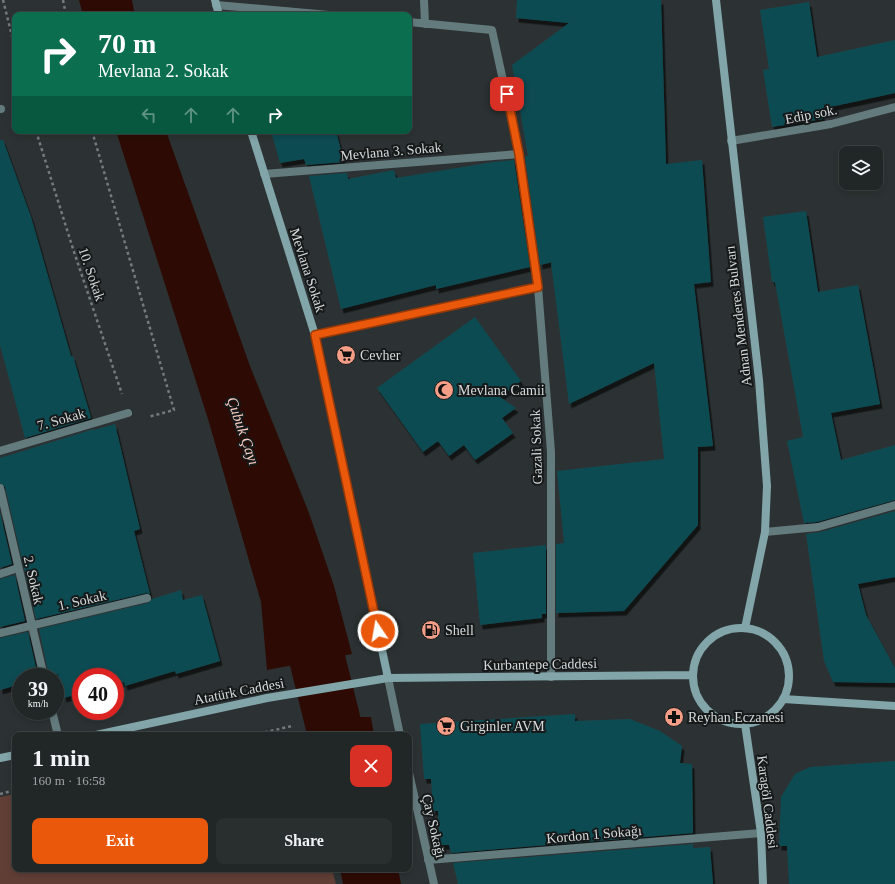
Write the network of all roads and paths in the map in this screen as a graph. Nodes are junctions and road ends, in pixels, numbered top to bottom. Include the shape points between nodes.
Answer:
1 (3, 0) edge
2 (63, 0) edge
3 (424, 0) edge
4 (716, 0) edge
5 (216, 2) edge
6 (65, 12) edge
7 (218, 12) edge
8 (303, 12) edge
9 (412, 22) edge
10 (425, 24) junction
11 (12, 36) edge
12 (895, 107) edge
13 (37, 134) edge
14 (93, 134) edge
15 (252, 134) edge
16 (731, 141) junction
17 (519, 154) junction
18 (264, 174) junction
19 (538, 287) junction
20 (315, 335) junction
21 (128, 413) junction
22 (0, 451) edge
23 (0, 488) edge
24 (895, 505) edge
25 (765, 532) junction
26 (18, 568) junction
27 (0, 574) edge
28 (147, 598) dead end
29 (31, 625) junction
30 (745, 628) junction
31 (0, 633) edge
32 (42, 668) edge
33 (692, 675) junction
34 (551, 677) junction
35 (388, 678) junction
36 (783, 699) junction
37 (895, 706) edge
38 (54, 720) edge
39 (745, 724) junction
40 (292, 726) dead end
41 (57, 732) edge
42 (110, 732) edge
43 (266, 732) edge
44 (399, 732) edge
45 (12, 756) edge
46 (0, 758) edge
47 (412, 787) edge
48 (12, 791) edge
49 (0, 794) edge
50 (761, 833) junction
51 (428, 860) junction
52 (434, 884) edge
53 (763, 884) edge

1 - 11 path
2 - 6 path
3 - 10 street
4 - 16 main road, Adnan Menderes Bulvarı
5 - 7 main road
5 - 8 street
9 - 10 street
10 - 17 street, Gazali Sokak via 492,30
12 - 16 street, Edip sok. via 831,124
13 - 21 path, 10. Sokak
14 - 21 path, 10. Sokak via 174,410 131,422
15 - 18 main road, Mevlana Sokak
16 - 25 main road, Adnan Menderes Bulvarı via 759,380 767,486
17 - 18 street, Mevlana 3. Sokak
17 - 19 street, Gazali Sokak
18 - 20 main road, Mevlana Sokak
19 - 20 street
19 - 34 street, Gazali Sokak via 551,452
20 - 35 main road, Mevlana Sokak
21 - 22 street, 7. Sokak
23 - 26 street, 2. Sokak
24 - 25 street via 818,527
25 - 30 main road, Adnan Menderes Bulvarı
26 - 27 street
26 - 29 street, 2. Sokak
28 - 29 street, 1. Sokak
29 - 31 street, 1. Sokak
29 - 32 street, 2. Sokak
30 - 33 main road via 729,629 703,646
30 - 36 main road via 760,632 773,641 783,653 788,668 788,684
33 - 34 main road, Kurbantepe Caddesi
33 - 39 main road via 695,691 702,705 714,716 728,722
34 - 35 main road, Kurbantepe Caddesi
35 - 42 main road, Atatürk Caddesi via 267,698
35 - 44 street
36 - 37 main road
36 - 39 main road via 773,711 760,720
38 - 41 street
39 - 50 main road, Karagöl Caddesi
40 - 43 path
45 - 46 main road
47 - 51 street, Çay Sokağı
48 - 49 path
50 - 51 street, Kordon 1 Sokağı
50 - 53 main road, Karagöl Caddesi
51 - 52 street, Çay Sokağı

